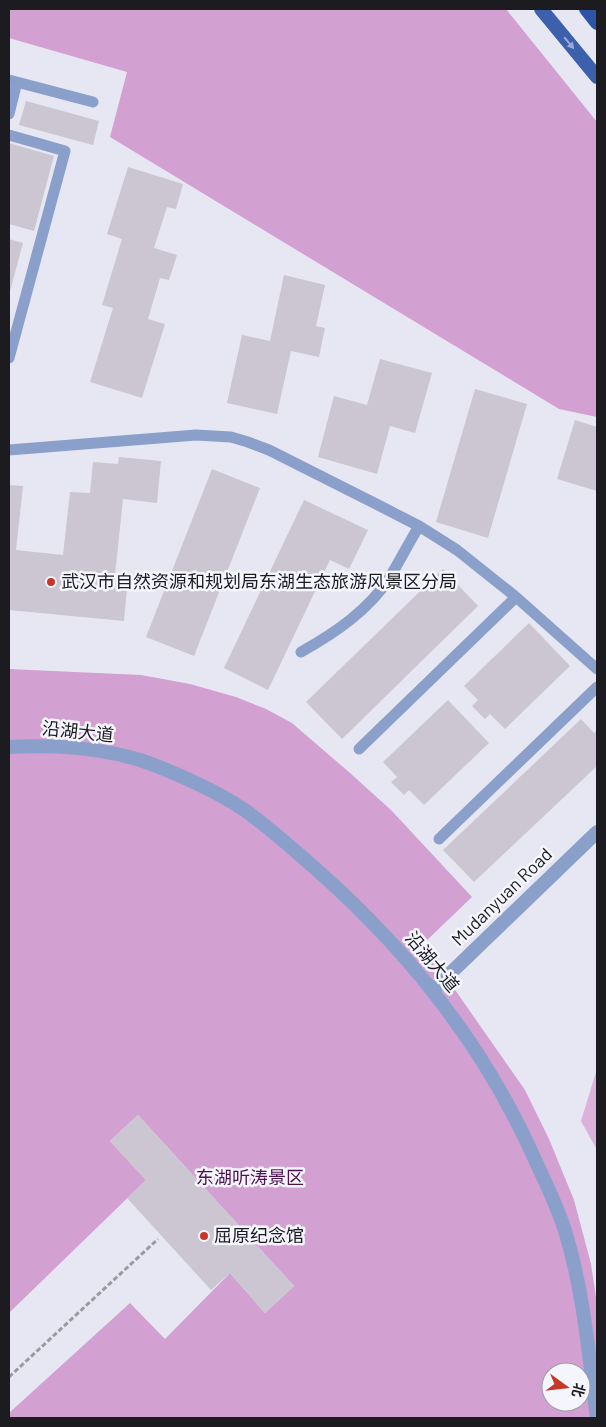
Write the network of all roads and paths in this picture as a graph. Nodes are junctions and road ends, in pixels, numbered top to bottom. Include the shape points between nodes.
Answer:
1 (541, 9) edge
2 (586, 9) edge
3 (597, 23) edge
4 (597, 77) edge
5 (13, 81) edge
6 (93, 102) dead end
7 (9, 114) edge
8 (9, 135) edge
9 (9, 358) edge
10 (9, 450) edge
11 (418, 526) junction
12 (516, 597) junction
13 (302, 652) dead end
14 (597, 670) edge
15 (597, 687) edge
16 (9, 746) edge
17 (359, 749) dead end
18 (597, 832) edge
19 (439, 839) dead end
20 (433, 990) junction
21 (158, 1239) dead end
22 (9, 1377) edge
23 (597, 1418) edge

1 -> 4 main road
2 - 3 highway
5 - 6 lane
5 - 7 lane
8 - 9 lane via 65,150
10 - 11 lane via 196,435 231,437 269,450
11 - 12 lane via 457,550
11 - 13 lane via 389,578 372,600 348,622
12 - 14 lane
12 - 17 lane
15 - 19 lane
16 - 20 street, 沿湖大道 via 107,751 172,773 243,809 338,888
18 - 20 street, Mudanyuan Road
20 - 23 street, 沿湖大道 via 469,1040 515,1115 566,1233 579,1286
21 - 22 path

